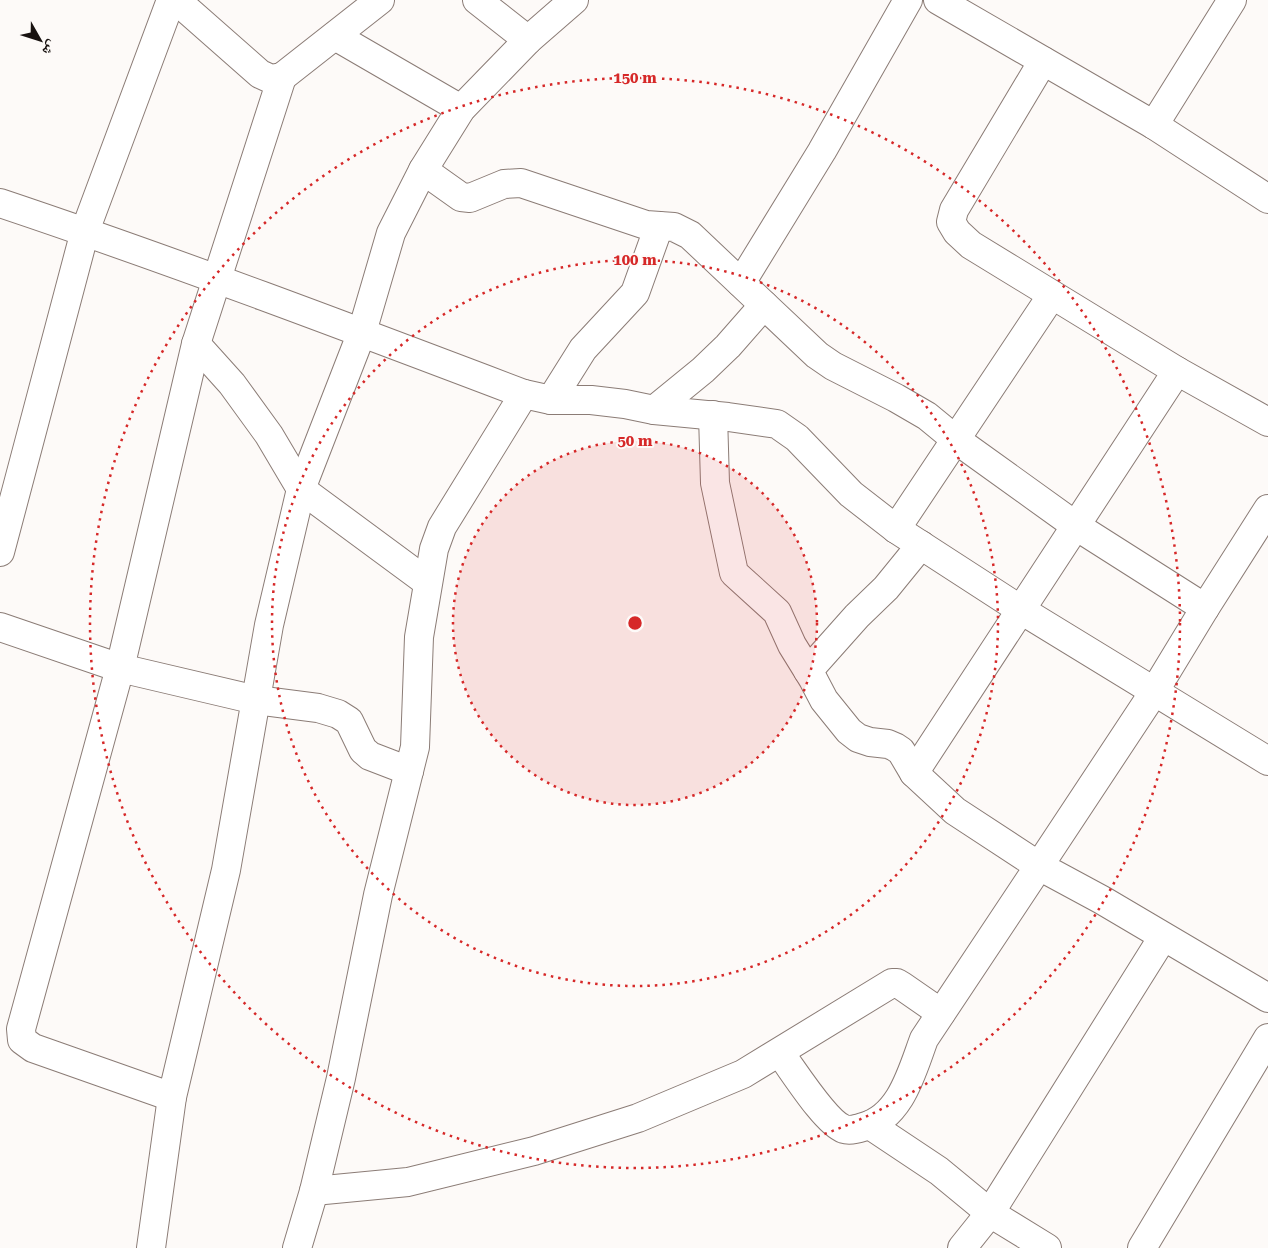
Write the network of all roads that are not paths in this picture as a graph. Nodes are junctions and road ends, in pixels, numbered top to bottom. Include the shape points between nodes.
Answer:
1 (171, 0) edge
2 (176, 0) edge
3 (380, 0) edge
4 (477, 0) edge
5 (574, 0) edge
6 (908, 0) edge
7 (938, 0) edge
8 (1232, 0) edge
9 (335, 36) junction
10 (528, 40) junction
11 (1043, 61) junction
12 (282, 77) junction
13 (461, 110) junction
14 (1154, 125) junction
15 (423, 170) junction
16 (1268, 199) edge
17 (0, 203) edge
18 (659, 226) junction
19 (85, 231) junction
20 (217, 280) junction
21 (741, 283) junction
22 (1052, 295) junction
23 (764, 305) junction
24 (362, 332) junction
25 (196, 344) junction
26 (1177, 371) junction
27 (524, 394) junction
28 (551, 400) junction
29 (654, 410) junction
30 (713, 415) junction
31 (1268, 422) edge
32 (955, 440) junction
33 (301, 489) junction
34 (1268, 509) edge
35 (1076, 526) junction
36 (896, 529) junction
37 (921, 545) junction
38 (0, 552) edge
39 (427, 582) junction
40 (1204, 608) junction
41 (1021, 610) junction
42 (0, 627) edge
43 (120, 668) junction
44 (808, 671) junction
45 (1154, 692) junction
46 (256, 700) junction
47 (1268, 761) edge
48 (409, 771) junction
49 (914, 773) junction
50 (1039, 866) junction
51 (1163, 937) junction
52 (1268, 998) edge
53 (941, 1013) junction
54 (1268, 1038) edge
55 (780, 1053) junction
56 (172, 1098) junction
57 (870, 1125) junction
58 (314, 1191) junction
59 (990, 1213) junction
60 (151, 1248) edge
61 (297, 1248) edge
62 (962, 1248) edge
63 (1047, 1248) edge
64 (1142, 1248) edge

1 - 19 street
2 - 12 street via 260,74 271,79
3 - 9 street
4 - 10 street
5 - 10 street
6 - 21 street via 822,151
7 - 11 street
8 - 14 street
9 - 12 street
9 - 13 street
10 - 13 street
11 - 14 street
11 - 22 street via 954,210 951,222 971,245
12 - 20 street
13 - 15 street
14 - 16 street
15 - 18 street via 461,197 470,198 504,184 521,183 646,225
15 - 24 street via 391,233
17 - 19 street
18 - 21 street via 674,227 690,234
18 - 28 street via 635,293 583,349
19 - 20 street
19 - 38 street
20 - 24 street
20 - 25 street
21 - 23 street
22 - 26 street
22 - 32 street
23 - 29 street via 704,370
23 - 32 street via 825,361 927,416
24 - 27 street
24 - 33 street
25 - 33 street via 232,384 269,435
25 - 43 street
26 - 31 street
26 - 35 street
27 - 28 street
27 - 39 street via 442,528
28 - 29 street via 591,400
29 - 30 street
30 - 36 street via 777,424 797,438 850,494
30 - 44 street via 715,484 734,573 777,612
32 - 35 street
32 - 36 street
33 - 39 street
33 - 46 street via 269,625
34 - 40 street
35 - 40 street
35 - 41 street
36 - 37 street
37 - 41 street
37 - 44 street via 886,588
39 - 48 street via 419,637 417,732
40 - 45 street
41 - 45 street
41 - 49 street
42 - 43 street
43 - 46 street
43 - 56 street via 21,1029 22,1040 33,1048
44 - 49 street via 824,700 849,732 870,742 895,747
45 - 47 street
45 - 50 street
46 - 48 street via 318,708 338,714 348,721 363,750 370,756
46 - 56 street via 226,870
48 - 58 street via 378,895 341,1078
49 - 50 street via 955,811
50 - 51 street
50 - 53 street
51 - 52 street
51 - 59 street
53 - 55 street via 902,986 892,983
53 - 57 street via 924,1039 899,1099 883,1117
54 - 64 street
55 - 57 street via 820,1108 838,1125 852,1130
55 - 58 street via 743,1074 638,1118 534,1151 408,1182
56 - 60 street
57 - 59 street via 939,1170
58 - 61 street
59 - 62 street
59 - 63 street

